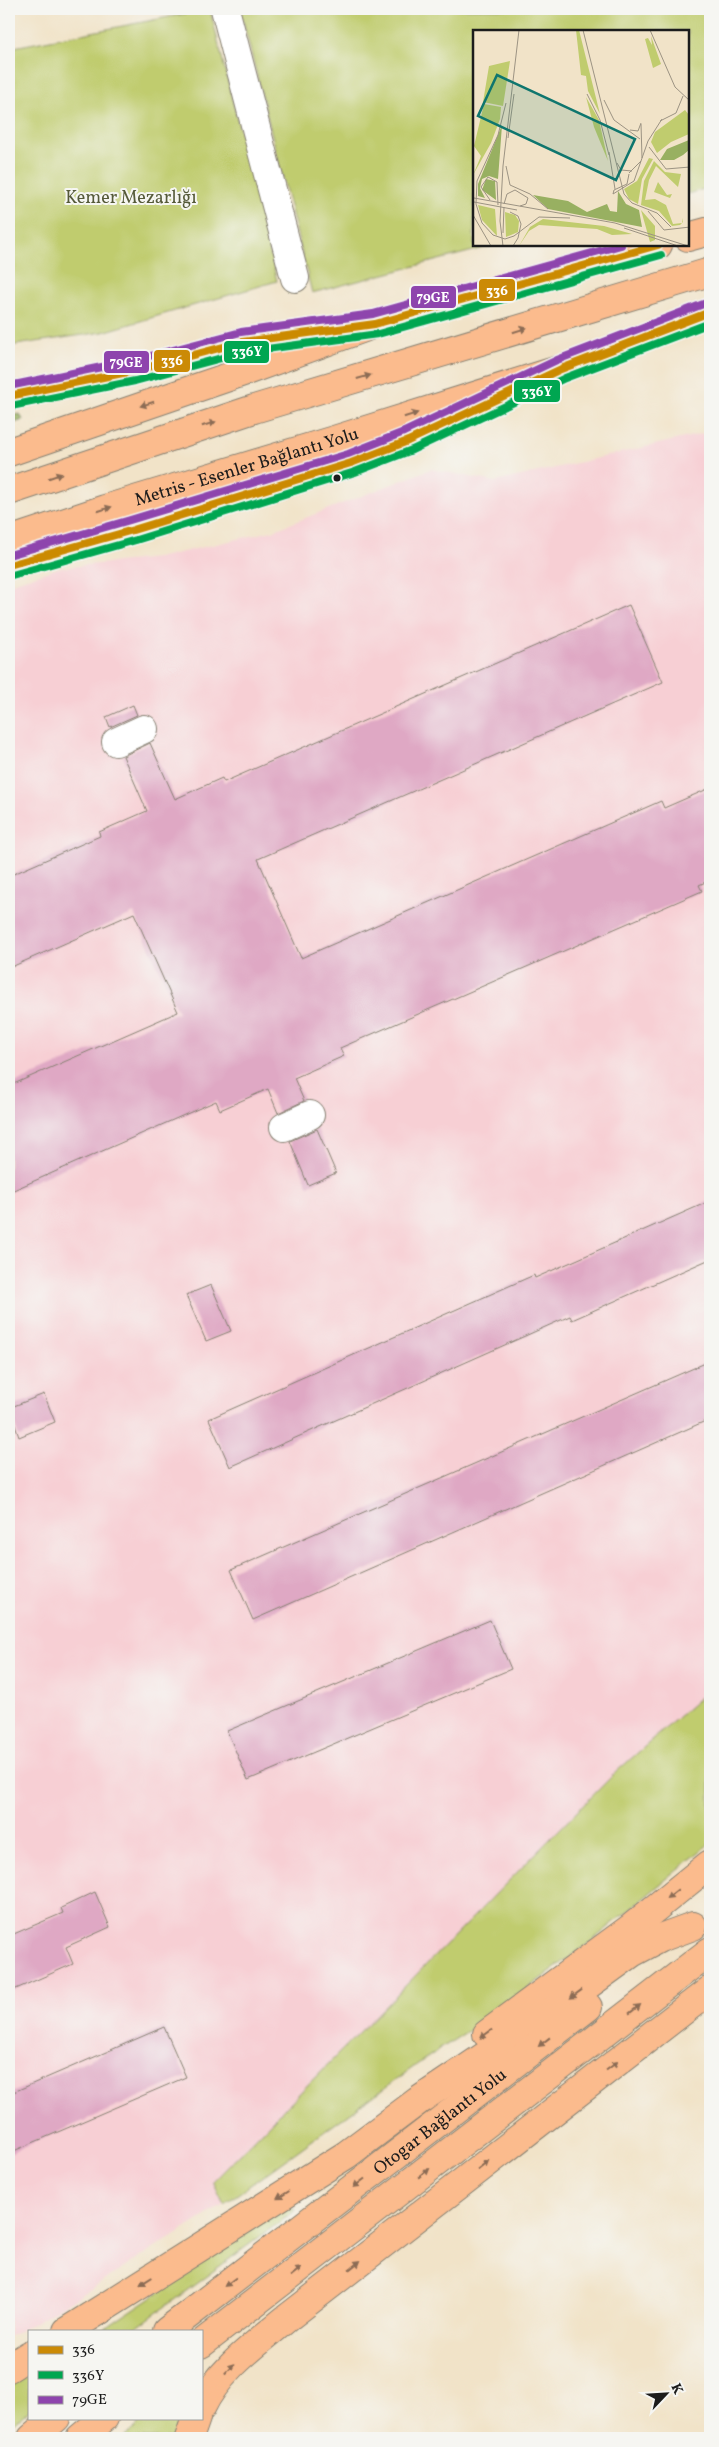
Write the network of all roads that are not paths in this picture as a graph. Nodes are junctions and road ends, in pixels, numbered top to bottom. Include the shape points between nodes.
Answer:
1 (225, 9) edge
2 (710, 231) edge
3 (689, 237) edge
4 (654, 246) edge
5 (710, 272) edge
6 (295, 278) dead end
7 (710, 312) edge
8 (375, 324) junction
9 (561, 369) junction
10 (9, 396) edge
11 (9, 452) edge
12 (9, 491) edge
13 (9, 541) edge
14 (9, 565) edge
15 (144, 730) dead end
16 (116, 742) dead end
17 (310, 1115) dead end
18 (284, 1127) dead end
19 (710, 1864) edge
20 (702, 1919) edge
21 (710, 1951) edge
22 (710, 1990) edge
23 (309, 2179) junction
24 (69, 2330) edge
25 (168, 2330) edge
26 (202, 2343) edge
27 (28, 2356) edge
28 (9, 2368) edge
29 (202, 2406) edge
30 (54, 2420) edge
31 (102, 2420) edge
32 (195, 2420) edge
33 (32, 2438) edge
34 (80, 2438) edge
35 (189, 2438) edge

1 - 6 street
2 - 3 highway
4 - 8 highway
12 -> 5 highway via 254,410
7 - 9 highway, Metris - Esenler Bağlantı Yolu
8 - 10 highway via 242,342 133,371
8 -> 11 highway
13 -> 9 highway, Metris - Esenler Bağlantı Yolu
9 - 14 highway via 408,441 351,463
15 - 16 street
17 - 18 street
19 -> 23 highway via 632,1927 413,2088 357,2125 322,2153
20 -> 23 highway via 632,1953
20 -> 25 highway, Otogar Bağlantı Yolu
26 -> 21 highway, Otogar Bağlantı Yolu
29 -> 22 highway via 230,2368 286,2319
23 -> 24 highway
27 - 28 highway
30 - 33 highway
31 - 34 highway
32 - 35 highway

